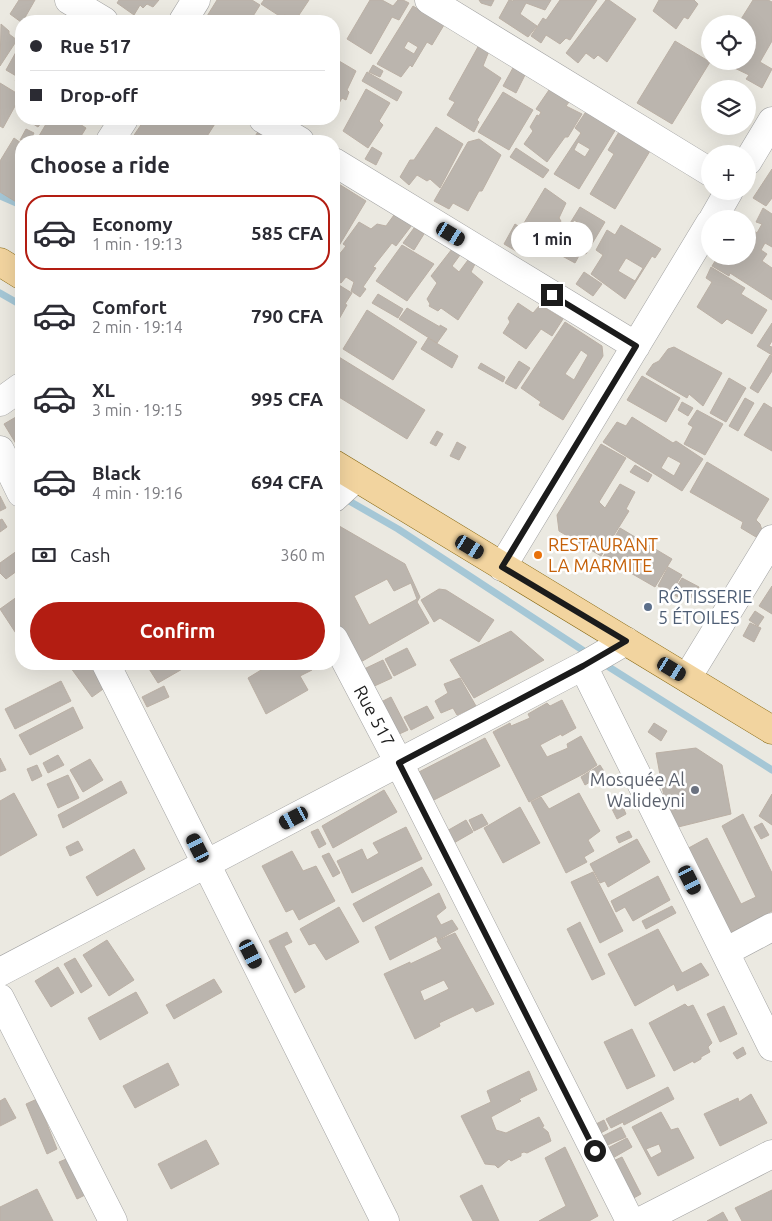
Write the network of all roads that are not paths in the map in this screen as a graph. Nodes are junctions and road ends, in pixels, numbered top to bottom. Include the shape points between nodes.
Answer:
1 (69, 0) edge
2 (196, 0) edge
3 (429, 0) edge
4 (94, 15) edge
5 (187, 15) edge
6 (772, 120) edge
7 (273, 125) edge
8 (290, 135) edge
9 (756, 147) edge
10 (340, 166) edge
11 (701, 166) edge
12 (701, 238) edge
13 (0, 262) edge
14 (15, 271) edge
15 (636, 346) junction
16 (15, 391) edge
17 (0, 402) edge
18 (0, 450) edge
19 (345, 471) edge
20 (15, 481) edge
21 (340, 483) edge
22 (772, 539) edge
23 (502, 567) junction
24 (626, 641) junction
25 (340, 650) edge
26 (583, 666) junction
27 (109, 670) edge
28 (687, 678) junction
29 (772, 730) edge
30 (399, 763) junction
31 (206, 864) junction
32 (772, 927) edge
33 (725, 952) junction
34 (0, 972) edge
35 (0, 998) edge
36 (772, 1047) edge
37 (772, 1154) edge
38 (113, 1221) edge
39 (384, 1221) edge
40 (630, 1221) edge
41 (641, 1221) edge

1 - 4 street
2 - 5 street
3 - 11 street
6 - 9 street
7 - 8 street
10 - 15 street
12 - 15 street
13 - 14 main road
15 - 23 street
16 - 17 street
18 - 20 street
19 - 21 street
19 - 23 main road
22 - 28 street
23 - 24 main road
24 - 26 street
24 - 28 main road
25 - 30 street, Rue 517
26 - 30 street
26 - 33 street
27 - 31 street
28 - 29 main road
30 - 31 street
30 - 40 street, Rue 517
31 - 34 street
31 - 39 street
32 - 33 street
33 - 36 street
35 - 38 street
37 - 41 street

